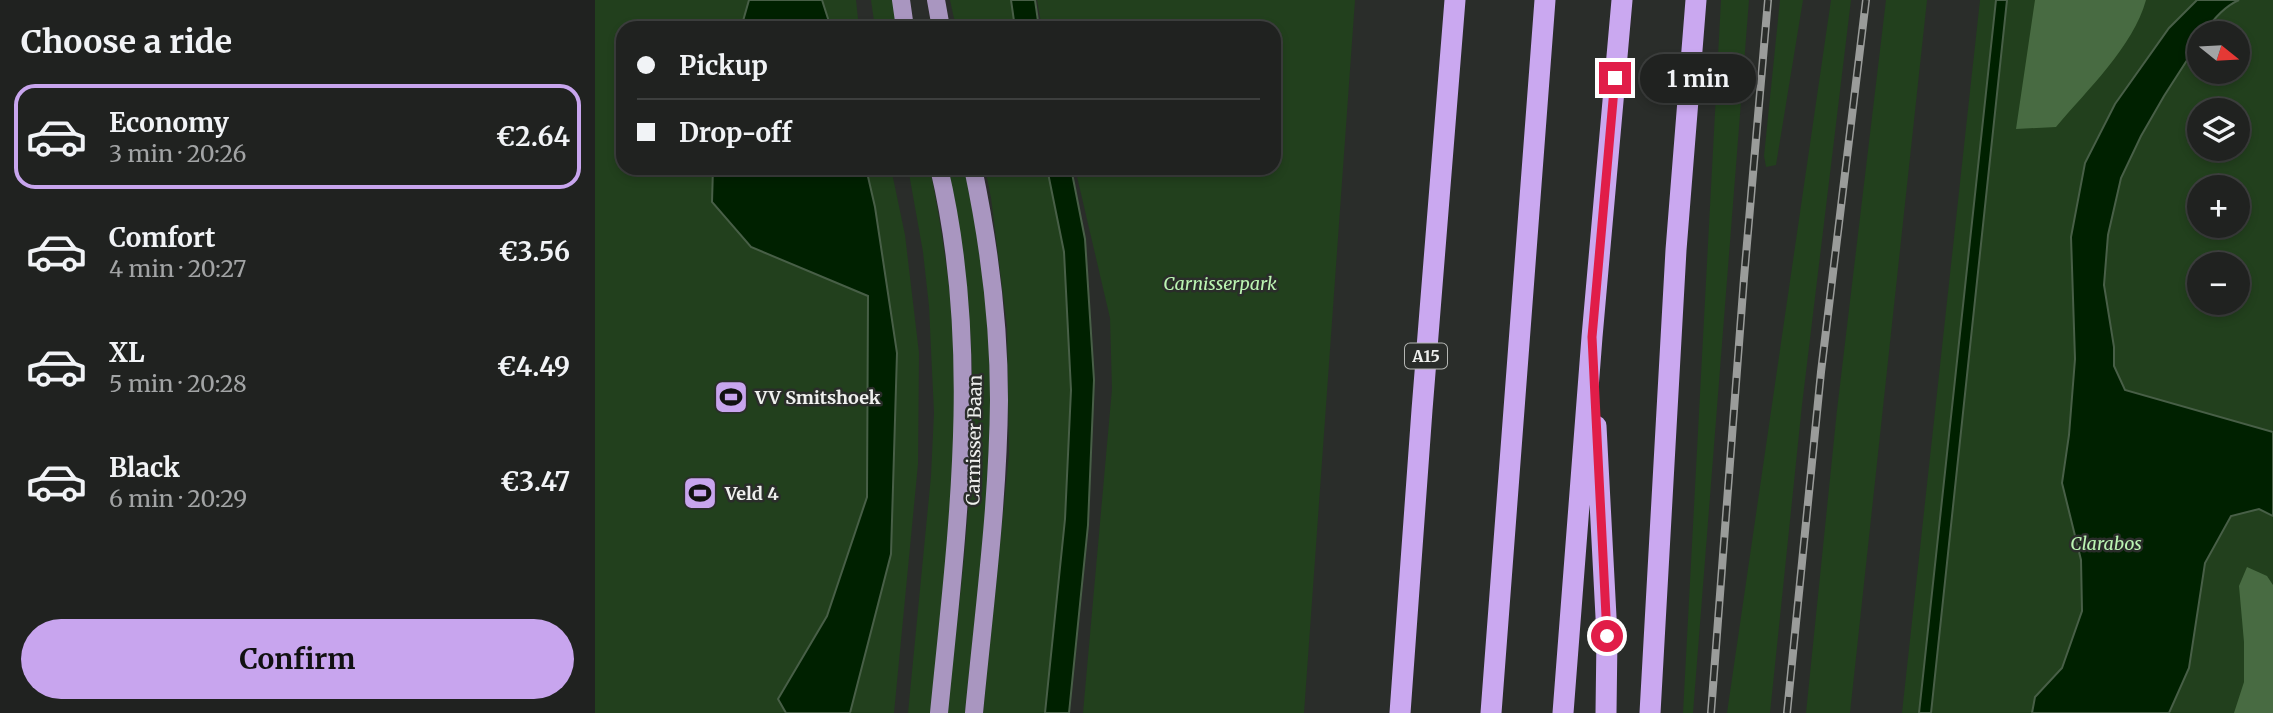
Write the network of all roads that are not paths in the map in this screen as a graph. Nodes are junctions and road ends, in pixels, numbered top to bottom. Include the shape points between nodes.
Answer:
1 (901, 0) edge
2 (936, 0) edge
3 (1455, 0) edge
4 (1545, 0) edge
5 (1622, 0) edge
6 (1696, 0) edge
7 (904, 21) edge
8 (940, 21) edge
9 (941, 175) edge
10 (974, 175) edge
11 (1592, 337) junction
12 (939, 713) edge
13 (974, 713) edge
14 (1401, 713) edge
15 (1491, 713) edge
16 (1563, 713) edge
17 (1606, 713) edge
18 (1650, 713) edge

1 - 7 main road
2 - 8 main road
3 - 14 highway, A15
4 - 15 highway
5 - 11 highway
6 - 18 highway via 1676,250
9 - 12 main road, Carnisser Baan via 956,276 964,395 960,501
10 - 13 main road, Carnisser Baan via 991,269 999,398 997,482
11 - 16 highway
11 - 17 highway via 1607,636

